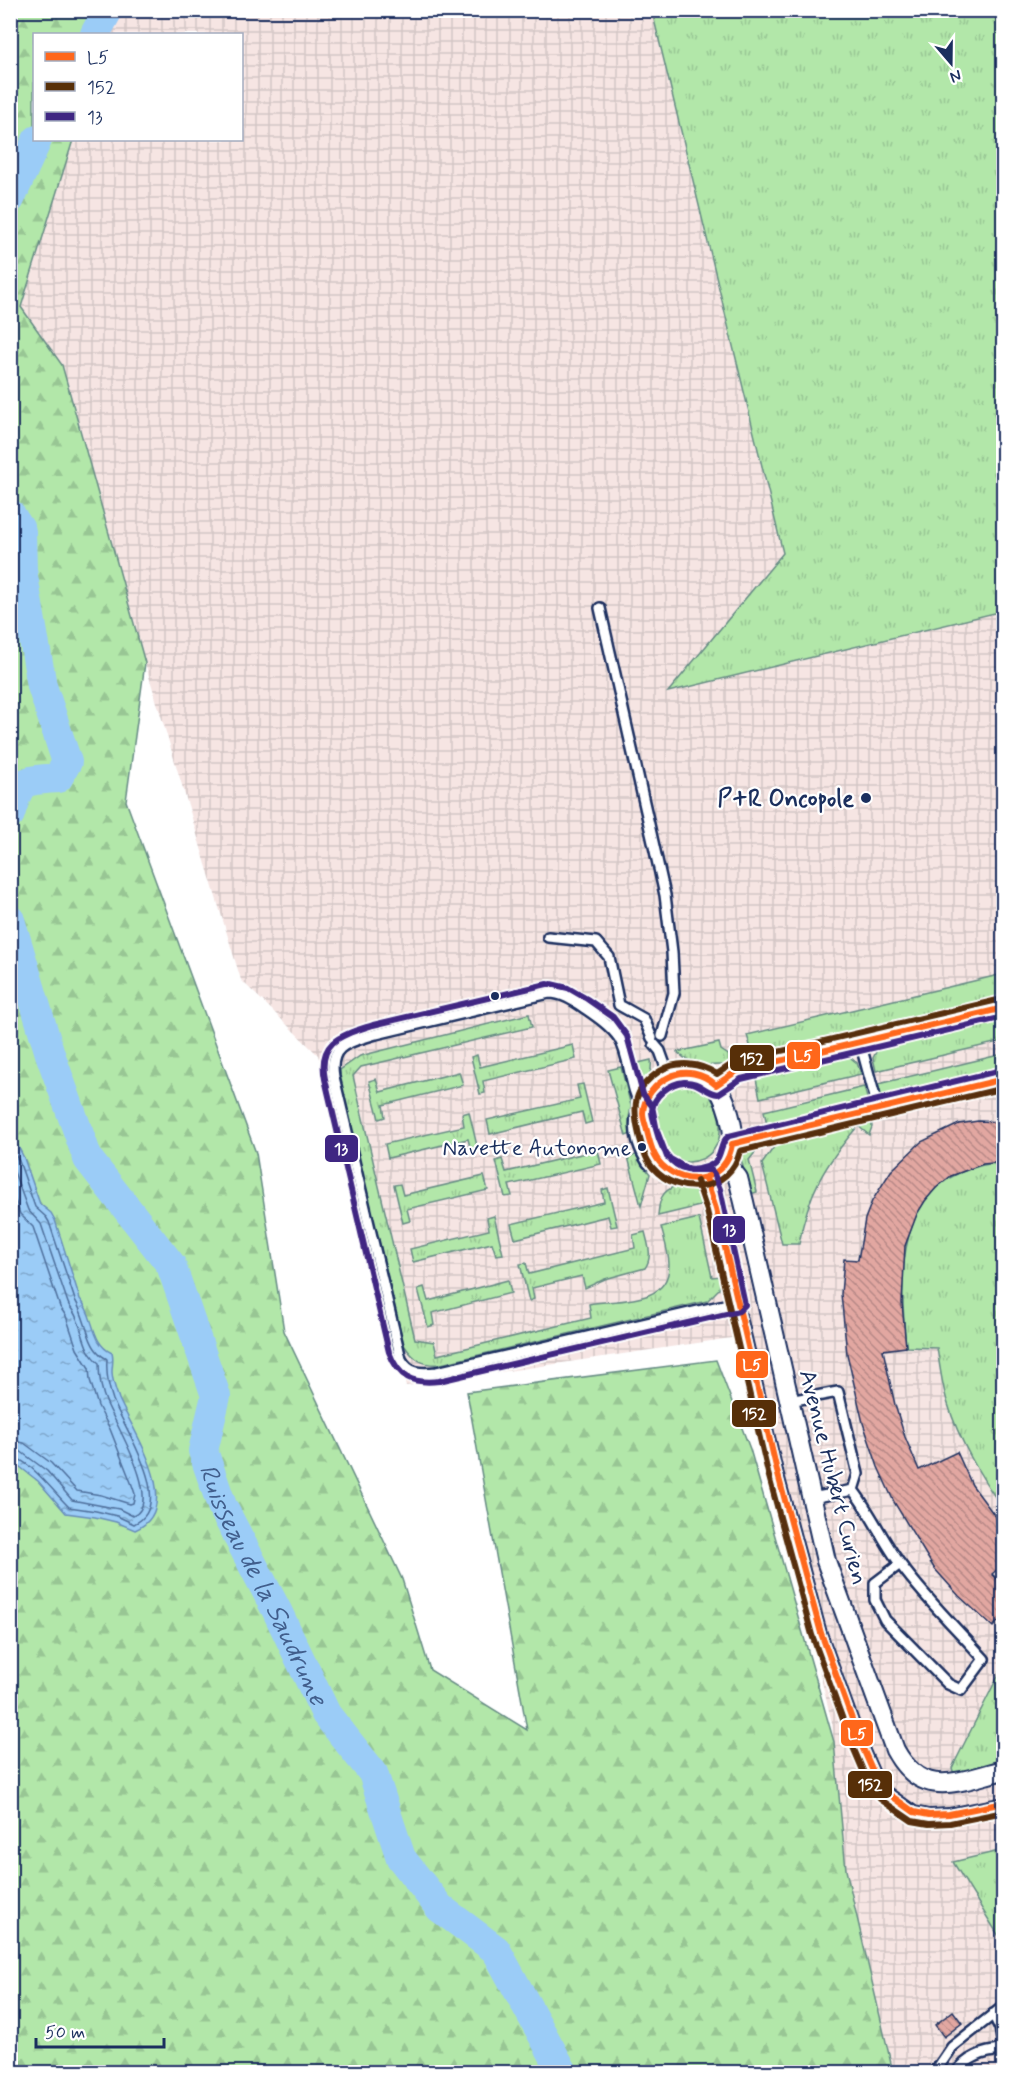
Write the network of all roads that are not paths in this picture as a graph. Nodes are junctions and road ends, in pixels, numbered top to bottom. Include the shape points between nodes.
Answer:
1 (600, 608) dead end
2 (548, 937) dead end
3 (1004, 1008) edge
4 (658, 1042) junction
5 (860, 1042) junction
6 (669, 1076) junction
7 (1004, 1079) edge
8 (716, 1085) junction
9 (878, 1108) junction
10 (643, 1112) junction
11 (732, 1144) junction
12 (726, 1163) junction
13 (706, 1178) junction
14 (737, 1302) junction
15 (789, 1401) junction
16 (853, 1490) junction
17 (812, 1498) junction
18 (900, 1564) junction
19 (1004, 1770) edge
20 (1004, 1803) edge
21 (1004, 2006) edge
22 (993, 2014) junction
23 (1003, 2050) edge
24 (935, 2073) edge
25 (957, 2073) edge

1 - 4 lane via 665,895 674,993
2 - 4 lane via 596,942 609,957 619,1005 644,1019
3 - 5 street
4 - 6 lane
5 - 8 street via 737,1071
5 - 9 lane
6 - 8 street via 688,1072 709,1077
6 - 10 street via 651,1091
7 - 9 lane
8 - 11 street via 729,1114
9 - 11 lane
10 - 13 street via 660,1163 688,1179
10 - 14 lane via 619,1039 606,1023 557,993 376,1034 339,1048 332,1067 401,1359 416,1373 436,1372
11 - 12 street
12 - 13 street
12 - 15 street, Avenue Hubert Curien via 738,1178
13 - 14 lane
14 - 20 lane via 821,1633 875,1776 886,1792 922,1814 950,1814
15 - 16 lane via 838,1392 858,1474
15 - 17 street, Avenue Hubert Curien
16 - 17 lane
16 - 18 lane
17 - 19 street, Avenue Hubert Curien via 826,1561 903,1766 925,1780 945,1784
18 - 18 lane via 875,1583 876,1600 885,1620 948,1684 961,1690 984,1659
21 - 22 lane
22 - 23 lane
22 - 24 lane via 952,2047
23 - 25 lane via 986,2050

